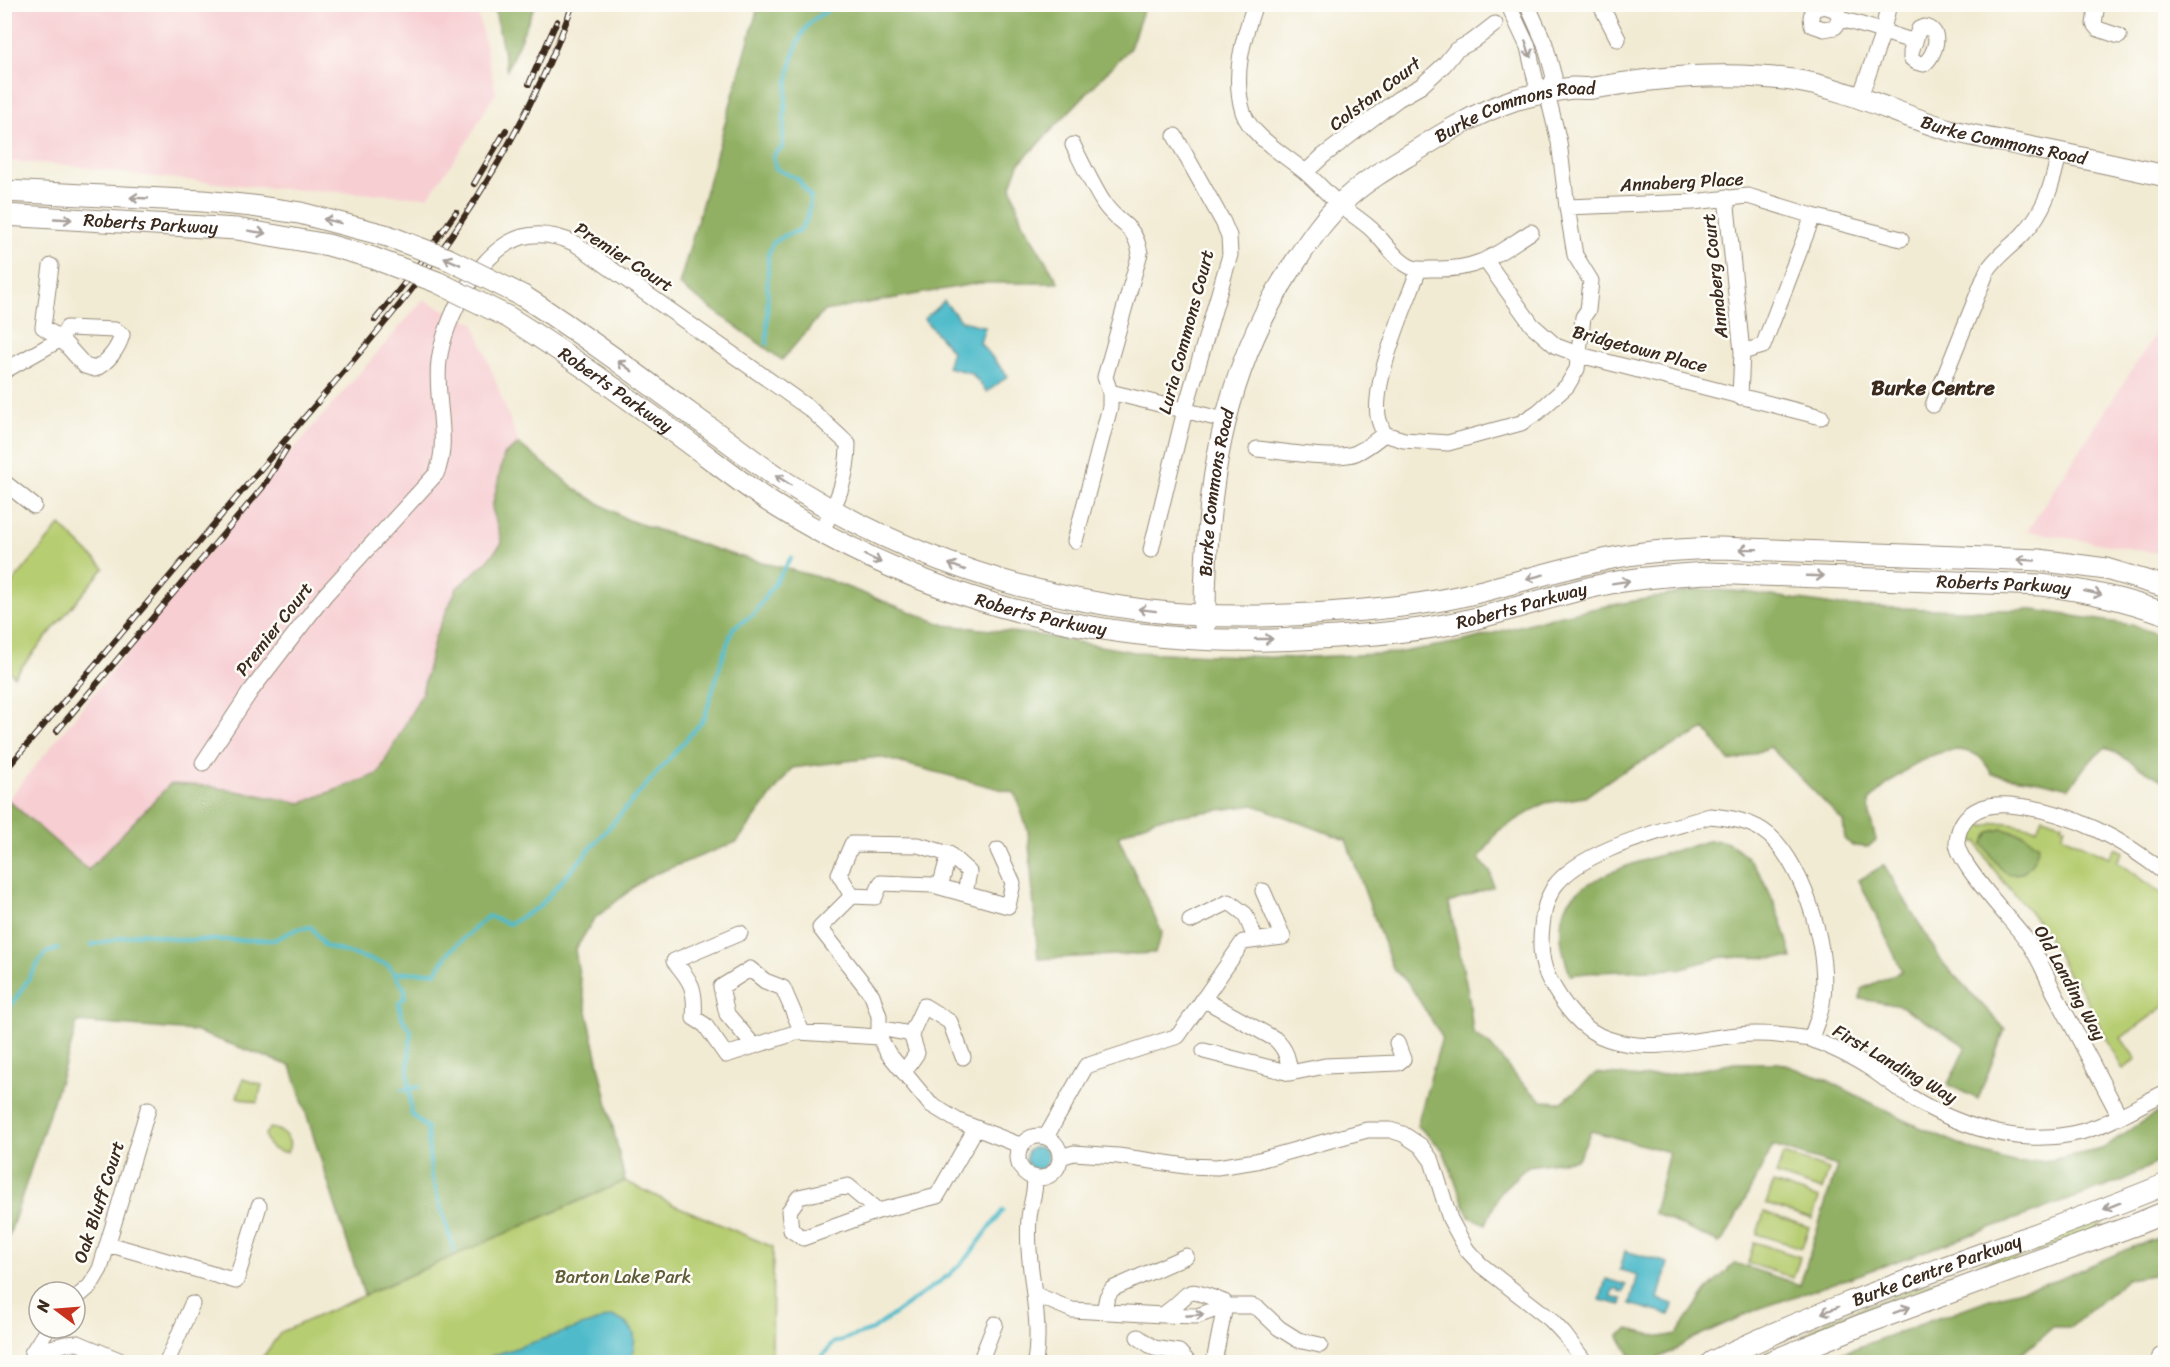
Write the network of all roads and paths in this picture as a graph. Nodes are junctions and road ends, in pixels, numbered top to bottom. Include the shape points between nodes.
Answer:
1 (1255, 4) edge
2 (1508, 4) edge
3 (1527, 4) edge
4 (1600, 4) edge
5 (1889, 4) edge
6 (2097, 4) edge
7 (1840, 19) dead end
8 (1495, 24) dead end
9 (1882, 32) junction
10 (2118, 36) dead end
11 (1618, 39) dead end
12 (1915, 42) dead end
13 (1547, 93) junction
14 (1860, 97) junction
15 (1175, 135) dead end
16 (1073, 145) dead end
17 (2059, 153) junction
18 (1306, 172) junction
19 (2166, 176) edge
20 (4, 191) edge
21 (1726, 197) junction
22 (1340, 205) junction
23 (1567, 207) junction
24 (4, 215) edge
25 (1813, 216) junction
26 (1531, 231) dead end
27 (1901, 238) dead end
28 (1485, 261) junction
29 (51, 266) dead end
30 (1419, 269) junction
31 (1742, 352) junction
32 (1580, 355) junction
33 (4, 370) edge
34 (1110, 393) junction
35 (1740, 397) junction
36 (1933, 405) dead end
37 (1185, 410) junction
38 (1821, 417) dead end
39 (1224, 420) junction
40 (1384, 434) junction
41 (1257, 449) dead end
42 (4, 482) edge
43 (34, 506) dead end
44 (833, 510) junction
45 (821, 532) junction
46 (1075, 541) dead end
47 (1151, 550) dead end
48 (2166, 587) edge
49 (2166, 614) edge
50 (1205, 615) junction
51 (1205, 640) junction
52 (203, 764) dead end
53 (999, 850) dead end
54 (949, 854) junction
55 (2166, 874) edge
56 (940, 887) junction
57 (1263, 891) dead end
58 (965, 893) junction
59 (852, 896) junction
60 (1190, 921) dead end
61 (740, 933) dead end
62 (1256, 940) junction
63 (1203, 999) junction
64 (802, 1032) junction
65 (879, 1032) junction
66 (911, 1034) junction
67 (1811, 1039) junction
68 (1398, 1043) dead end
69 (754, 1046) junction
70 (1204, 1052) dead end
71 (963, 1057) dead end
72 (904, 1072) junction
73 (1290, 1073) junction
74 (2166, 1092) edge
75 (148, 1109) dead end
76 (2119, 1115) junction
77 (976, 1128) junction
78 (1046, 1137) junction
79 (1022, 1146) junction
80 (1060, 1157) junction
81 (1034, 1177) junction
82 (2166, 1184) edge
83 (259, 1206) dead end
84 (878, 1211) junction
85 (2166, 1212) edge
86 (108, 1244) junction
87 (1186, 1256) dead end
88 (87, 1289) edge
89 (1034, 1294) junction
90 (192, 1304) dead end
91 (1225, 1306) junction
92 (1104, 1311) junction
93 (1163, 1315) junction
94 (995, 1324) dead end
95 (1138, 1337) dead end
96 (42, 1340) edge
97 (1320, 1345) dead end
98 (33, 1358) edge
99 (124, 1362) edge
100 (167, 1362) edge
101 (980, 1362) edge
102 (1035, 1362) edge
103 (1188, 1362) edge
104 (1214, 1362) edge
105 (1585, 1362) edge
106 (1712, 1362) edge
107 (1770, 1362) edge

1 - 18 street via 1240,59 1243,114 1258,134
2 -> 13 street via 1528,47 1536,82
3 - 13 street via 1545,44 1554,77
4 - 11 street
5 - 9 street
6 - 10 street via 2094,24
7 - 9 street
8 - 18 street, Colston Court via 1456,50 1421,86 1398,99
9 - 12 street
9 - 14 street
13 - 14 main road, Burke Commons Road via 1648,78 1726,76 1794,80
13 - 22 main road, Burke Commons Road via 1488,110 1448,130 1363,185
13 - 23 street via 1559,142
14 - 17 main road, Burke Commons Road via 1952,131
15 - 37 street, Luria Commons Court via 1229,236 1230,255
16 - 34 street via 1105,204 1133,230 1138,240 1140,254 1105,378
17 - 19 main road, Burke Commons Road
17 - 36 street via 2052,186 2040,212 1987,271
18 - 22 street
44 -> 20 main road, Roberts Parkway, bridge via 780,479 599,347 523,297 448,259 388,236 300,213 192,201
21 - 23 street, Annaberg Place
21 - 25 street, Annaberg Place via 1748,196
21 - 31 street, Annaberg Court
22 - 30 street via 1398,257
22 - 39 main road, Burke Commons Road via 1311,238 1275,292 1253,336
23 - 32 street via 1575,255 1591,281
24 -> 45 main road, Roberts Parkway, bridge via 237,229 328,245 437,282 508,317 565,353 759,494
25 - 27 street, Annaberg Place
25 - 31 street, Annaberg Court via 1763,346
26 - 28 street
28 - 30 street via 1467,268
28 - 32 street, Bridgetown Place via 1532,325 1556,346
29 - 33 street via 43,327 61,339
30 - 40 street via 1391,345 1378,398
31 - 35 street, Annaberg Court
32 - 35 street, Bridgetown Place
32 - 40 street via 1567,386 1521,423 1448,443 1404,440
34 - 37 street
34 - 46 street via 1110,407
35 - 38 street, Bridgetown Place
37 - 39 street
37 - 47 street, Luria Commons Court
39 - 50 main road, Burke Commons Road via 1209,530
40 - 41 street via 1354,454 1340,456
42 - 43 street
44 - 45 street, Premier Court
50 -> 44 main road, Roberts Parkway via 1153,611 1042,592 974,573 928,556
44 - 52 street, Premier Court via 848,465 848,444 810,409 576,244 542,235 514,241 473,279 445,333 438,376 442,455 436,474 325,595 250,692
45 -> 51 main road, Roberts Parkway via 945,589 1027,614 1107,630
48 -> 50 main road, Roberts Parkway via 2106,569 2039,560 1678,549 1583,564 1420,604 1362,610
51 -> 49 main road, Roberts Parkway via 1422,629 1609,584 1707,573 2041,585 2129,601
50 - 51 main road, Burke Commons Road
53 - 58 street via 1013,883 1008,906
54 - 56 street
54 - 58 street via 969,872
54 - 59 street via 918,845 852,844 839,874
55 - 76 street, Old Landing Way via 2107,835 2030,807 1998,803 1974,810 1963,824 1957,843 1962,861 2027,940
56 - 58 street
56 - 59 street via 881,883 875,897
57 - 62 street via 1283,937
59 - 65 street via 820,927 872,995
60 - 62 street via 1229,902 1245,914
61 - 69 street via 674,961 690,979 694,1018 705,1025 726,1055
62 - 63 street via 1243,942
63 - 73 street via 1275,1039 1287,1056
63 - 78 street via 1178,1036 1086,1066
64 - 65 street
64 - 69 street
64 - 69 street via 783,988 750,969 721,987 727,1014
65 - 66 street
65 - 72 street
66 - 71 street via 924,1006 950,1022
66 - 72 street via 917,1053
67 - 67 street, First Landing Way via 1765,1033 1640,1047 1605,1039 1579,1023 1558,997 1545,971 1540,943 1543,913 1554,887 1575,866 1603,851 1710,816 1739,819 1769,835 1791,861 1816,923 1823,956 1822,1004
67 - 76 street, First Landing Way via 1841,1051 1910,1097 1963,1125 2001,1135 2076,1134
68 - 73 street via 1404,1059 1398,1063 1325,1066
70 - 73 street
72 - 77 street via 930,1104
74 - 76 street, First Landing Way
75 - 86 street, Oak Bluff Court
77 - 79 street
77 - 84 street via 937,1196
78 - 79 street via 1033,1137
78 - 80 street via 1056,1145
79 - 81 street via 1018,1156 1020,1167
80 - 81 street via 1052,1174
80 - 105 street via 1074,1153 1217,1167 1256,1161 1367,1130 1403,1134 1421,1146 1432,1161 1450,1219 1467,1250 1550,1319
81 - 89 street via 1029,1222
82 -> 106 main road, Burke Centre Parkway via 1814,1316
83 - 86 street via 236,1281
84 - 84 street via 848,1186 799,1197 789,1211 791,1230 803,1238
107 -> 85 main road, Burke Centre Parkway
86 - 88 street, Oak Bluff Court via 100,1269
87 - 92 street via 1112,1289
89 - 92 street via 1072,1310
89 - 102 street
90 - 100 street
93 -> 91 street via 1197,1316
91 - 93 street via 1224,1302 1194,1291 1186,1293
91 - 97 street via 1252,1306 1298,1340
91 - 104 street
92 - 93 street
94 - 101 street
95 - 103 street via 1154,1348 1179,1352
96 - 98 street
98 - 99 street via 65,1344 78,1344

